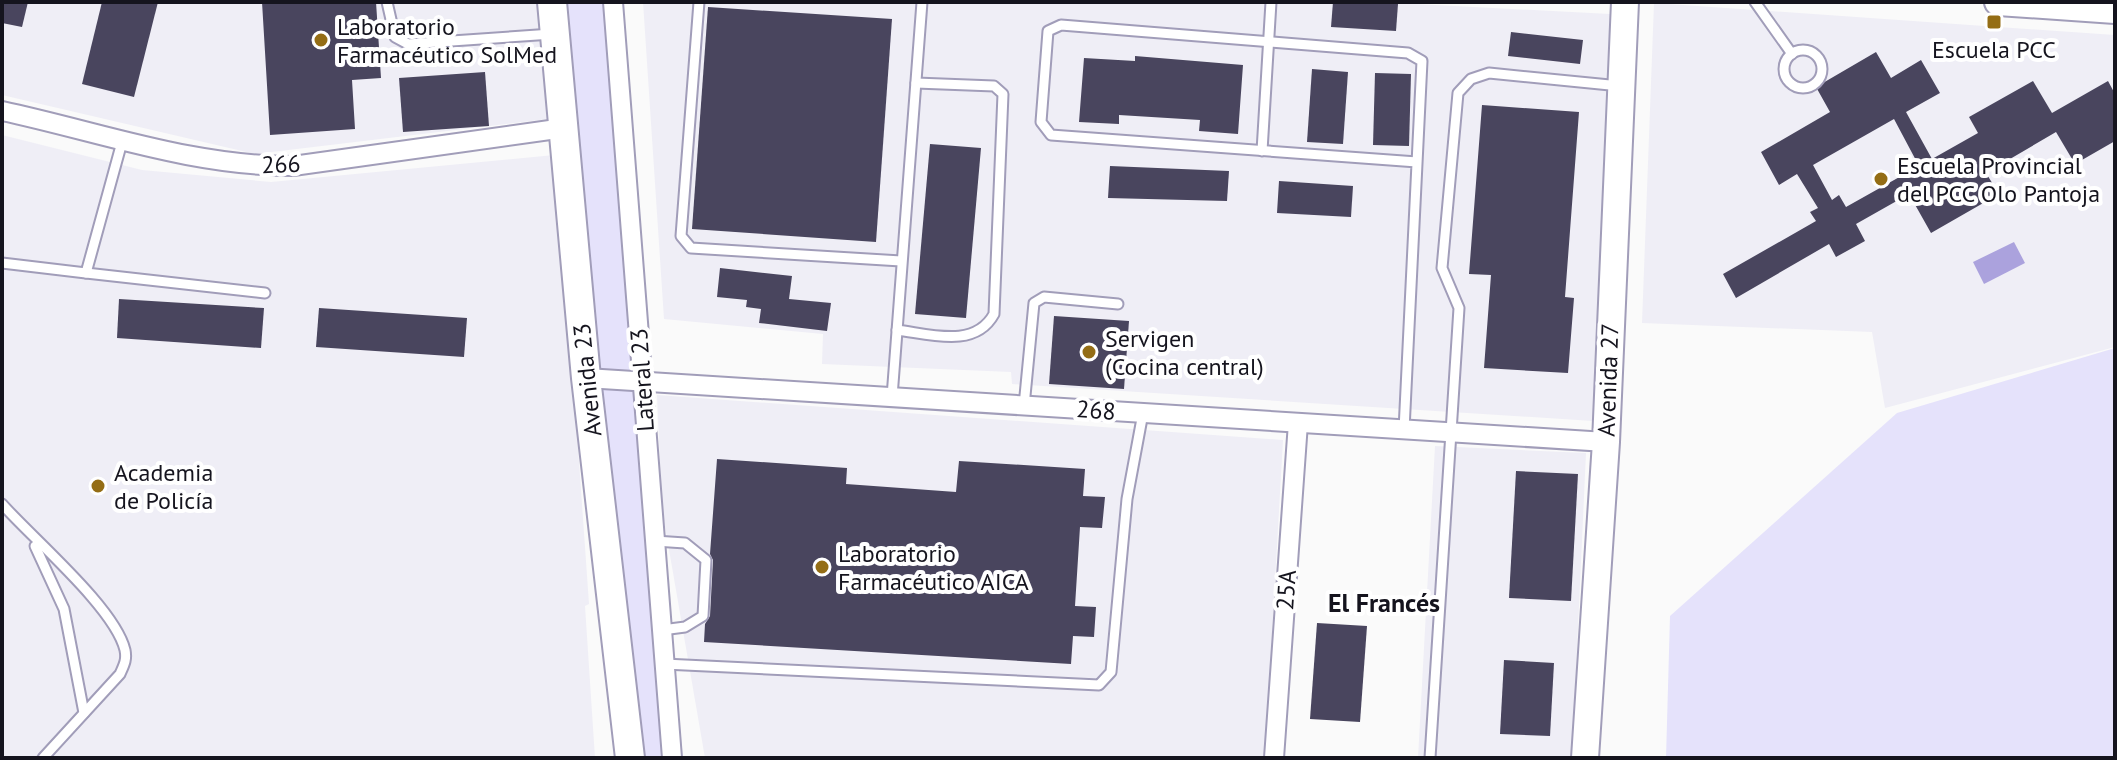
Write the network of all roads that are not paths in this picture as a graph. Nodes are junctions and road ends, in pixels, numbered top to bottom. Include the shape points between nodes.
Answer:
1 (387, 2) edge
2 (552, 2) edge
3 (613, 2) edge
4 (699, 2) edge
5 (922, 2) edge
6 (1271, 2) edge
7 (1625, 2) edge
8 (1755, 2) edge
9 (1998, 2) edge
10 (2115, 10) edge
11 (554, 34) junction
12 (1269, 42) junction
13 (1792, 54) junction
14 (916, 83) junction
15 (1620, 86) junction
16 (2, 111) edge
17 (564, 128) junction
18 (122, 142) junction
19 (1262, 151) junction
20 (1417, 162) junction
21 (901, 261) junction
22 (2, 263) edge
23 (86, 273) junction
24 (265, 293) dead end
25 (1118, 304) dead end
26 (897, 330) junction
27 (586, 378) junction
28 (642, 382) junction
29 (892, 397) junction
30 (1024, 406) junction
31 (1143, 413) junction
32 (1298, 423) junction
33 (1404, 430) junction
34 (1451, 433) junction
35 (1606, 442) junction
36 (2, 504) edge
37 (30, 536) junction
38 (655, 541) junction
39 (662, 630) junction
40 (664, 664) junction
41 (84, 713) junction
42 (43, 758) edge
43 (630, 758) edge
44 (672, 758) edge
45 (1274, 758) edge
46 (1430, 758) edge
47 (1585, 758) edge

1 - 11 lane via 395,37 408,44
2 - 11 main road, Avenida 23
3 - 28 street, Lateral 23
4 - 21 lane via 681,236 691,248
5 - 14 lane
6 - 12 lane
7 - 15 street, Avenida 27
8 - 13 lane
9 - 10 street
11 - 17 main road, Avenida 23
12 - 19 lane
12 - 19 lane via 1061,25 1048,31 1041,122 1051,135
12 - 20 lane via 1418,57 1424,68
13 - 13 lane via 1783,66 1784,80 1795,87 1814,86 1823,67 1818,56 1809,50
14 - 21 lane
14 - 26 lane via 994,86 1003,94 994,314 977,334 959,337
15 - 34 lane via 1489,73 1471,79 1458,93 1442,268 1459,308
15 - 35 street, Avenida 27
16 - 18 street, 266
17 - 18 street, 266 via 293,166 218,163
17 - 27 main road, Avenida 23
18 - 23 lane
19 - 20 lane
20 - 33 lane
21 - 26 lane
22 - 23 lane
23 - 24 lane
25 - 30 lane via 1044,297 1034,303
26 - 29 lane
27 - 28 street, 268
27 - 43 main road, Avenida 23
28 - 29 street, 268
28 - 38 street, Lateral 23
29 - 30 street, 268
30 - 31 street, 268
31 - 32 street, 268
31 - 40 lane via 1127,499 1111,672 1099,685
32 - 33 street, 268
32 - 45 street, 25A
33 - 34 street, 268
34 - 35 street, 268
34 - 46 lane
35 - 47 street, Avenida 27
36 - 37 lane
37 - 41 lane via 64,609
37 - 41 lane via 103,609 124,647 126,662 120,674
38 - 39 street, Lateral 23
38 - 39 lane via 685,543 706,560 703,616 685,627
39 - 40 street, Lateral 23
40 - 44 street, Lateral 23
41 - 42 lane

